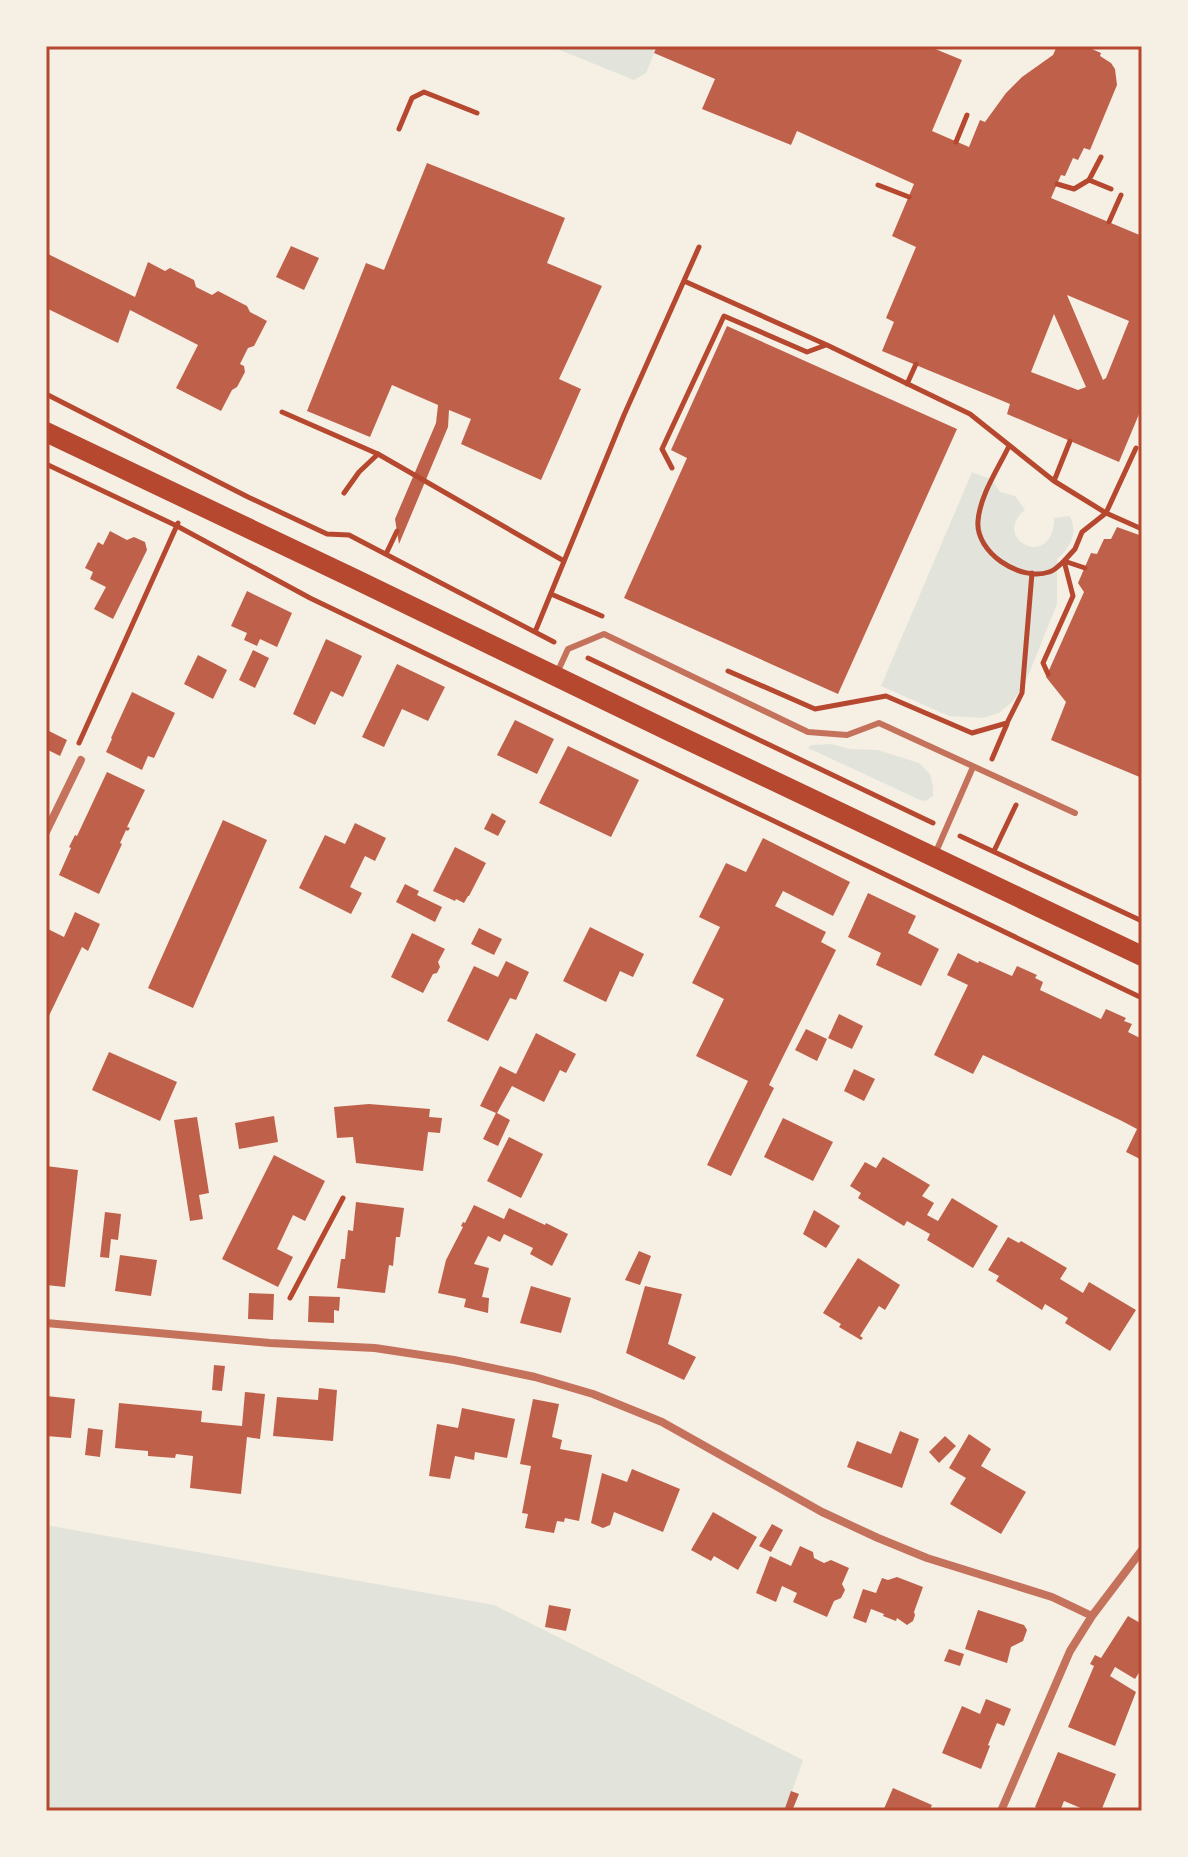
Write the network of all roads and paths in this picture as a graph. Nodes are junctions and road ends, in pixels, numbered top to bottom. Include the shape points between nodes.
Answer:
1 (477, 113) dead end
2 (967, 115) dead end
3 (399, 129) dead end
4 (956, 142) dead end
5 (1101, 157) dead end
6 (1089, 180) junction
7 (1057, 184) dead end
8 (878, 185) dead end
9 (1111, 189) dead end
10 (1121, 195) dead end
11 (909, 197) dead end
12 (1109, 222) dead end
13 (699, 247) dead end
14 (684, 281) junction
15 (827, 345) junction
16 (916, 364) dead end
17 (907, 384) junction
18 (46, 394) edge
19 (282, 412) dead end
20 (46, 432) edge
21 (1070, 441) dead end
22 (1009, 446) junction
23 (1136, 448) dead end
24 (378, 454) junction
25 (46, 464) edge
26 (672, 468) dead end
27 (1054, 481) junction
28 (344, 493) dead end
29 (189, 501) junction
30 (1106, 513) junction
31 (177, 526) junction
32 (1142, 529) edge
33 (397, 531) dead end
34 (386, 554) junction
35 (565, 561) junction
36 (1064, 561) junction
37 (1085, 568) dead end
38 (1032, 573) junction
39 (551, 594) junction
40 (607, 618) dead end
41 (535, 632) junction
42 (568, 649) junction
43 (718, 667) dead end
44 (1048, 674) dead end
45 (555, 676) junction
46 (1007, 723) junction
47 (81, 760) joint
48 (973, 767) junction
49 (986, 773) junction
50 (1023, 790) junction
51 (1075, 813) dead end
52 (946, 829) junction
53 (46, 832) edge
54 (994, 851) junction
55 (934, 857) junction
56 (1142, 921) edge
57 (1142, 956) edge
58 (1142, 998) edge
59 (343, 1198) dead end
60 (290, 1298) dead end
61 (46, 1323) edge
62 (1142, 1550) edge
63 (1092, 1616) junction
64 (1001, 1811) edge

1 - 3 path via 424,92 412,98
2 - 4 path
5 - 6 path
6 - 7 path via 1074,189
6 - 9 path
8 - 11 path
10 - 12 path
13 - 14 path
14 - 15 path
14 - 35 path
15 - 17 path
15 - 26 path via 807,352 724,316 662,449
16 - 17 path
17 - 22 path via 970,414
18 - 34 path via 248,497 327,534 349,535
19 - 24 path
20 - 29 main road
21 - 27 path
22 - 27 path
22 - 38 path via 982,505 980,535 985,547 1005,564
23 - 30 path
24 - 28 path
24 - 35 path
25 - 31 path
27 - 30 path
29 - 31 path
29 - 45 main road
30 - 32 path
30 - 36 path via 1082,532
31 - 47 path via 79,741
31 - 58 path via 310,598
33 - 34 path
34 - 41 path
35 - 39 path
36 - 37 path
36 - 38 path via 1050,572
36 - 44 path via 1073,596 1043,663
38 - 46 path via 1022,693
39 - 40 path
39 - 41 path
41 - 42 path
42 - 45 lane
42 - 48 lane via 604,634 808,732 847,735 879,723
42 - 52 path
43 - 46 path via 815,709 886,696 972,733
45 - 55 main road
46 - 49 path
47 - 53 street
48 - 49 lane
48 - 52 lane
49 - 50 lane
50 - 51 lane
50 - 54 path
52 - 54 path
52 - 55 lane
54 - 56 path
55 - 57 main road
59 - 60 path
61 - 63 street via 375,1348 535,1377 662,1422 878,1538 1052,1597
62 - 63 street
63 - 64 street via 1070,1651

